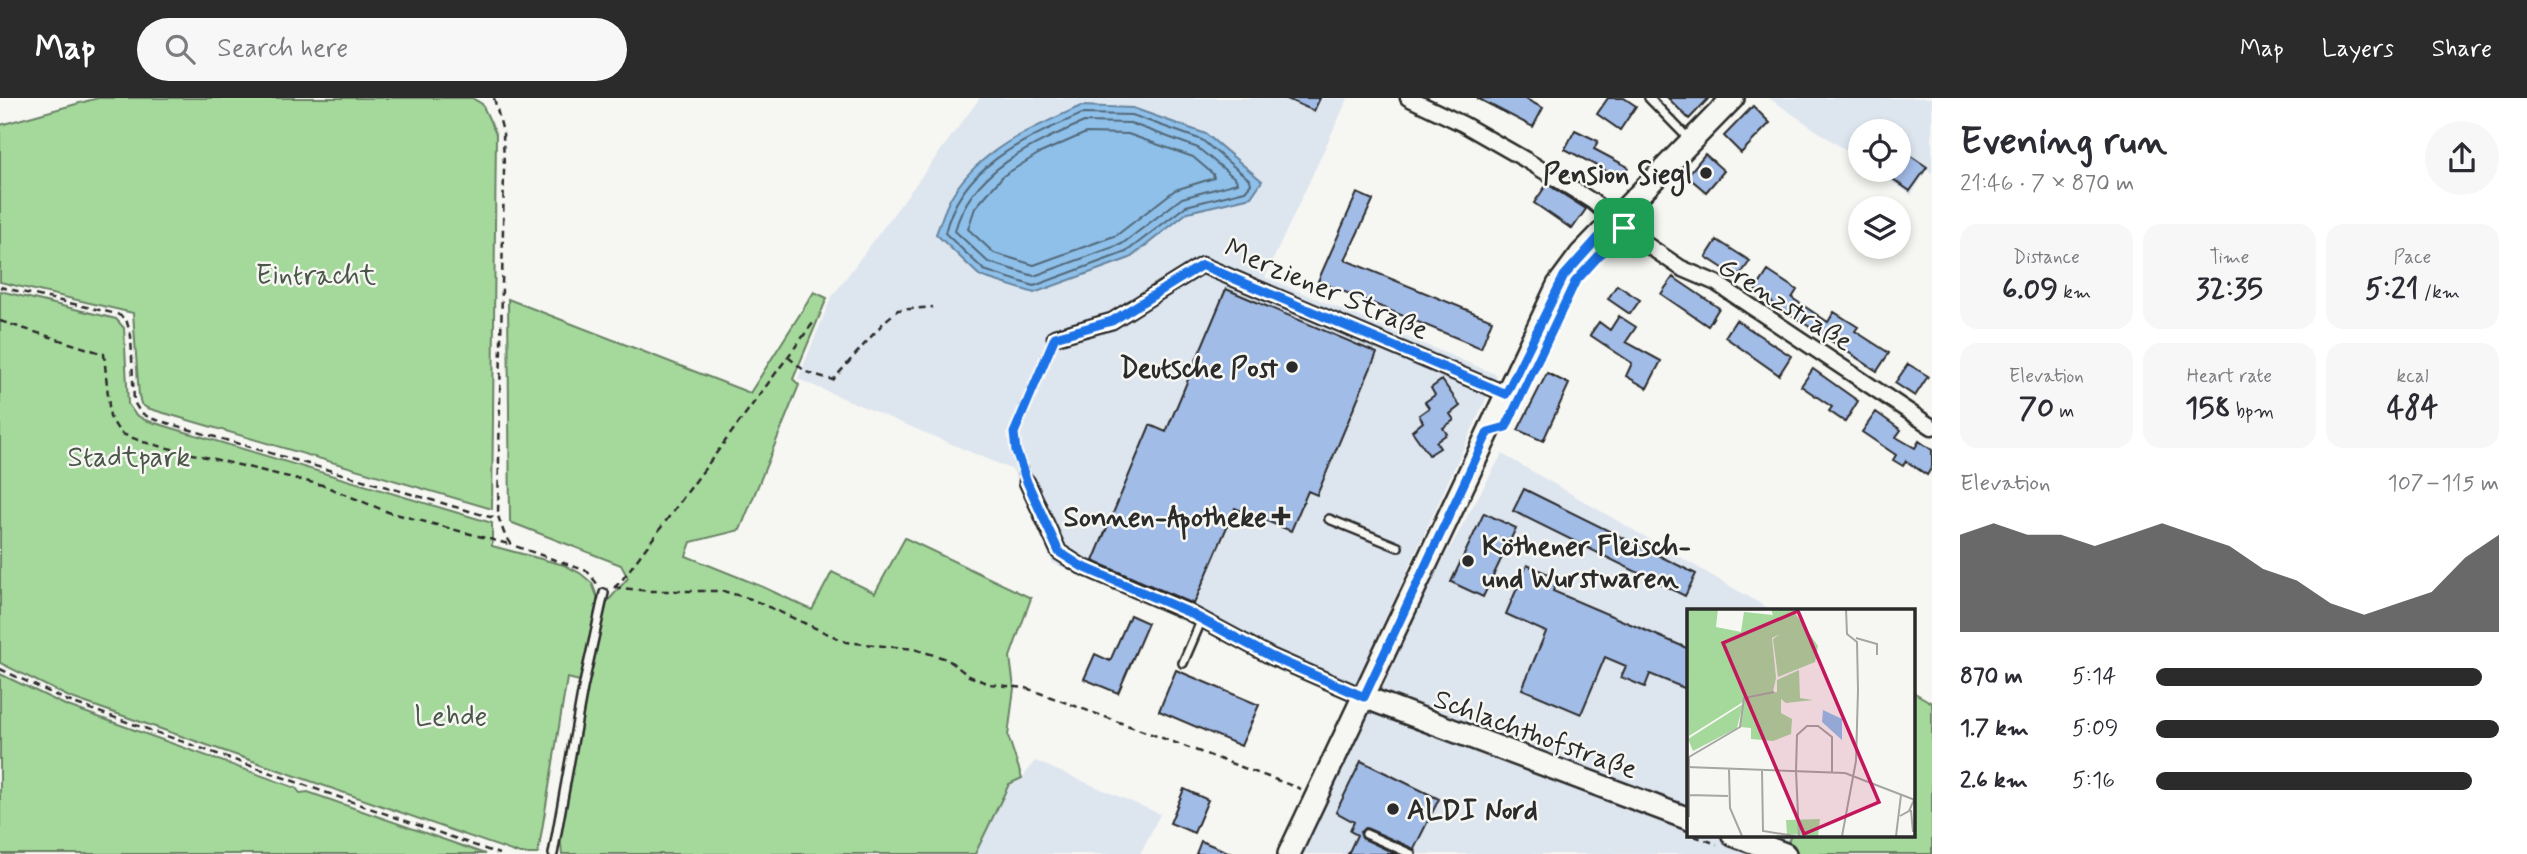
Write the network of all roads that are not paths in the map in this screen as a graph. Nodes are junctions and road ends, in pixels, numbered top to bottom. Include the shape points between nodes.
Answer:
1 (1408, 98) edge
2 (1649, 98) edge
3 (1733, 98) edge
4 (1692, 141) junction
5 (1615, 219) junction
6 (1055, 337) joint
7 (1506, 394) junction
8 (1932, 426) edge
9 (1027, 482) joint
10 (1329, 519) dead end
11 (1398, 547) dead end
12 (604, 593) road end
13 (1202, 620) junction
14 (1183, 663) dead end
15 (1364, 697) junction
16 (1687, 818) edge
17 (1366, 834) dead end
18 (1736, 836) edge
19 (554, 854) edge
20 (1289, 854) edge
21 (1411, 854) edge
22 (1785, 854) edge

1 - 5 street, Grenzstraße via 1496,142
2 - 4 lane
3 - 4 main road
4 - 5 main road
5 - 7 main road via 1564,276
5 - 8 street, Grenzstraße via 1681,268 1716,284
6 - 7 street, Merziener Straße via 1112,321 1202,265
6 - 9 lane via 1014,433
7 - 15 main road
9 - 13 street via 1059,552
10 - 11 lane
12 - 19 lane
13 - 14 lane
13 - 15 street
15 - 16 main road, Schlachthofstraße
15 - 20 main road
17 - 21 lane
18 - 22 main road

